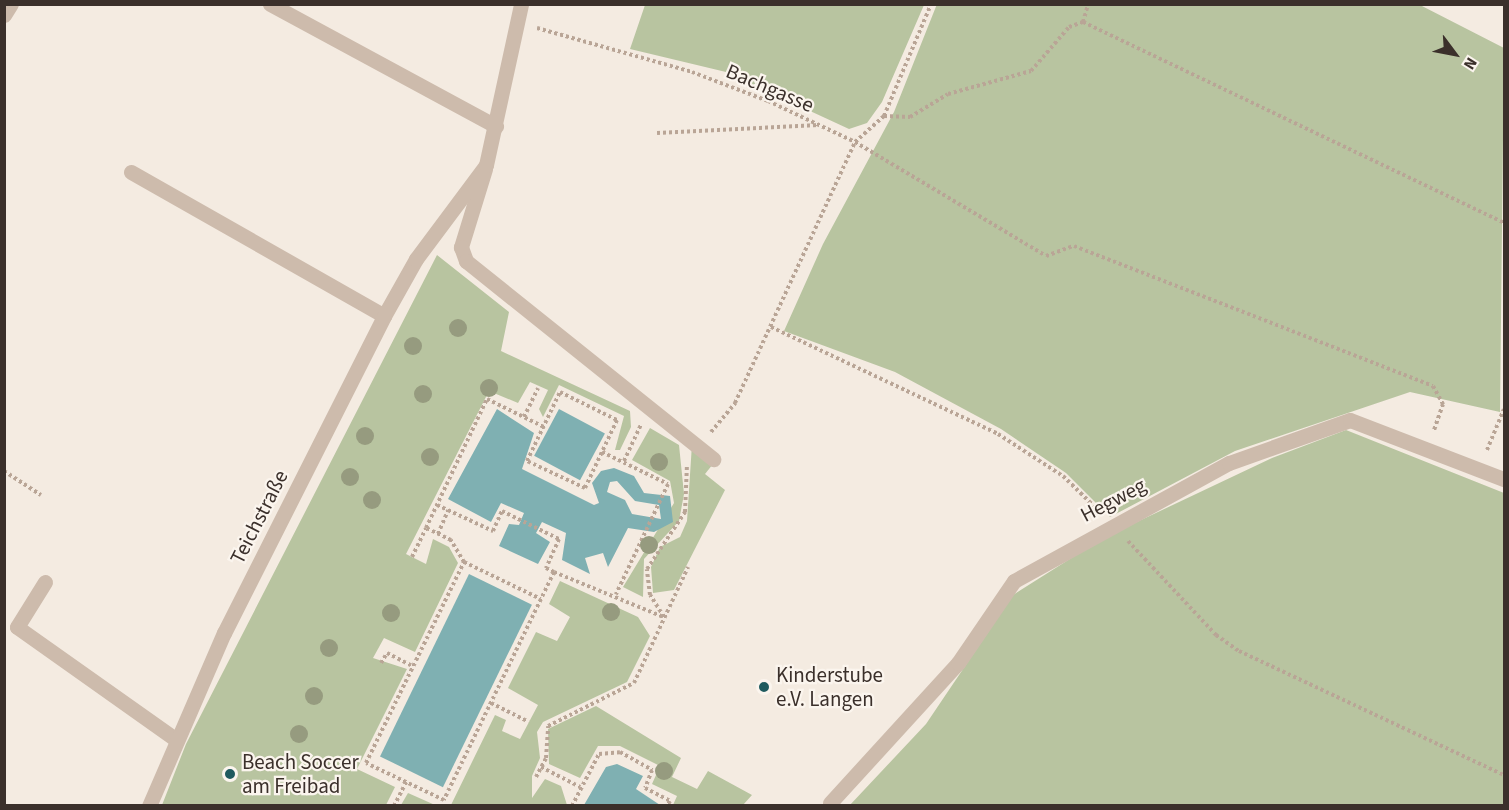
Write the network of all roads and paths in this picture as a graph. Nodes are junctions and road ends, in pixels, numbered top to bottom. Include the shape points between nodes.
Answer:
1 (11, 4) edge
2 (270, 4) edge
3 (521, 4) edge
4 (931, 4) edge
5 (1088, 4) edge
6 (4, 15) edge
7 (1083, 22) junction
8 (518, 24) junction
9 (884, 116) junction
10 (819, 125) junction
11 (496, 126) junction
12 (657, 133) dead end
13 (855, 142) junction
14 (486, 165) junction
15 (131, 172) dead end
16 (1504, 223) edge
17 (384, 316) junction
18 (771, 327) junction
19 (538, 388) dead end
20 (649, 408) junction
21 (1504, 409) edge
22 (524, 417) junction
23 (544, 427) junction
24 (680, 432) junction
25 (699, 447) junction
26 (1428, 448) junction
27 (602, 452) junction
28 (713, 459) dead end
29 (624, 461) junction
30 (1479, 469) junction
31 (4, 471) edge
32 (1504, 480) edge
33 (41, 495) dead end
34 (436, 506) junction
35 (448, 510) junction
36 (1112, 523) junction
37 (426, 528) junction
38 (438, 534) junction
39 (412, 557) dead end
40 (464, 562) junction
41 (688, 567) dead end
42 (554, 572) junction
43 (45, 582) dead end
44 (616, 594) junction
45 (541, 599) junction
46 (664, 617) junction
47 (381, 663) dead end
48 (413, 666) junction
49 (491, 703) junction
50 (529, 722) dead end
51 (175, 739) junction
52 (541, 767) junction
53 (1504, 775) edge
54 (536, 777) dead end
55 (406, 782) junction
56 (580, 788) junction
57 (828, 804) edge
58 (149, 806) edge
59 (394, 806) edge
60 (572, 806) edge
61 (667, 806) edge

1 - 6 street
2 - 11 street
3 - 8 street, Teichstraße
4 - 9 path
5 - 7 path
7 - 9 path via 1069,27 1031,71 962,88 909,117
7 - 16 path
8 - 10 path, Bachgasse via 692,72
8 - 11 street, Teichstraße
9 - 13 path
10 - 12 path
10 - 13 path, Bachgasse
11 - 14 street, Teichstraße
13 - 18 path
13 - 26 path, Bachgasse via 1046,256 1074,246 1434,386 1443,404
14 - 17 street, Teichstraße via 416,259
14 - 20 street via 461,247 466,261
15 - 17 street
17 - 51 street, Teichstraße
18 - 25 path via 735,403
18 - 36 path via 998,434 1063,476
19 - 22 path
20 - 24 street
20 - 29 path
21 - 30 path
22 - 23 path
22 - 34 path via 487,399
23 - 27 path via 560,392 617,420
23 - 27 path via 527,461 585,488
24 - 25 street
24 - 46 path via 687,465 685,512 646,569 650,595
25 - 28 street
26 - 30 street, Hegweg
26 - 36 street, Hegweg via 1374,426 1341,421 1252,453
27 - 29 path
29 - 44 path via 668,483
30 - 32 street, Hegweg
31 - 33 path
34 - 35 path
34 - 37 path
35 - 38 path
35 - 42 path via 493,531 502,511 560,539 546,568
36 - 53 path via 1216,635 1239,651
36 - 57 street, Hegweg via 1014,581 929,698
37 - 38 path
37 - 39 path
38 - 40 path via 451,540
40 - 45 path
40 - 48 path
41 - 46 path
42 - 44 path via 600,594
42 - 45 path
43 - 51 street via 17,627
44 - 46 path
45 - 49 path
46 - 52 path via 634,683 548,726
47 - 48 path via 387,653
48 - 55 path via 366,763
49 - 50 path
49 - 55 path via 444,800
51 - 58 street, Teichstraße
52 - 54 path
52 - 56 path
55 - 59 path
56 - 60 path
56 - 61 path via 599,754 620,752 652,770 645,788 670,801

